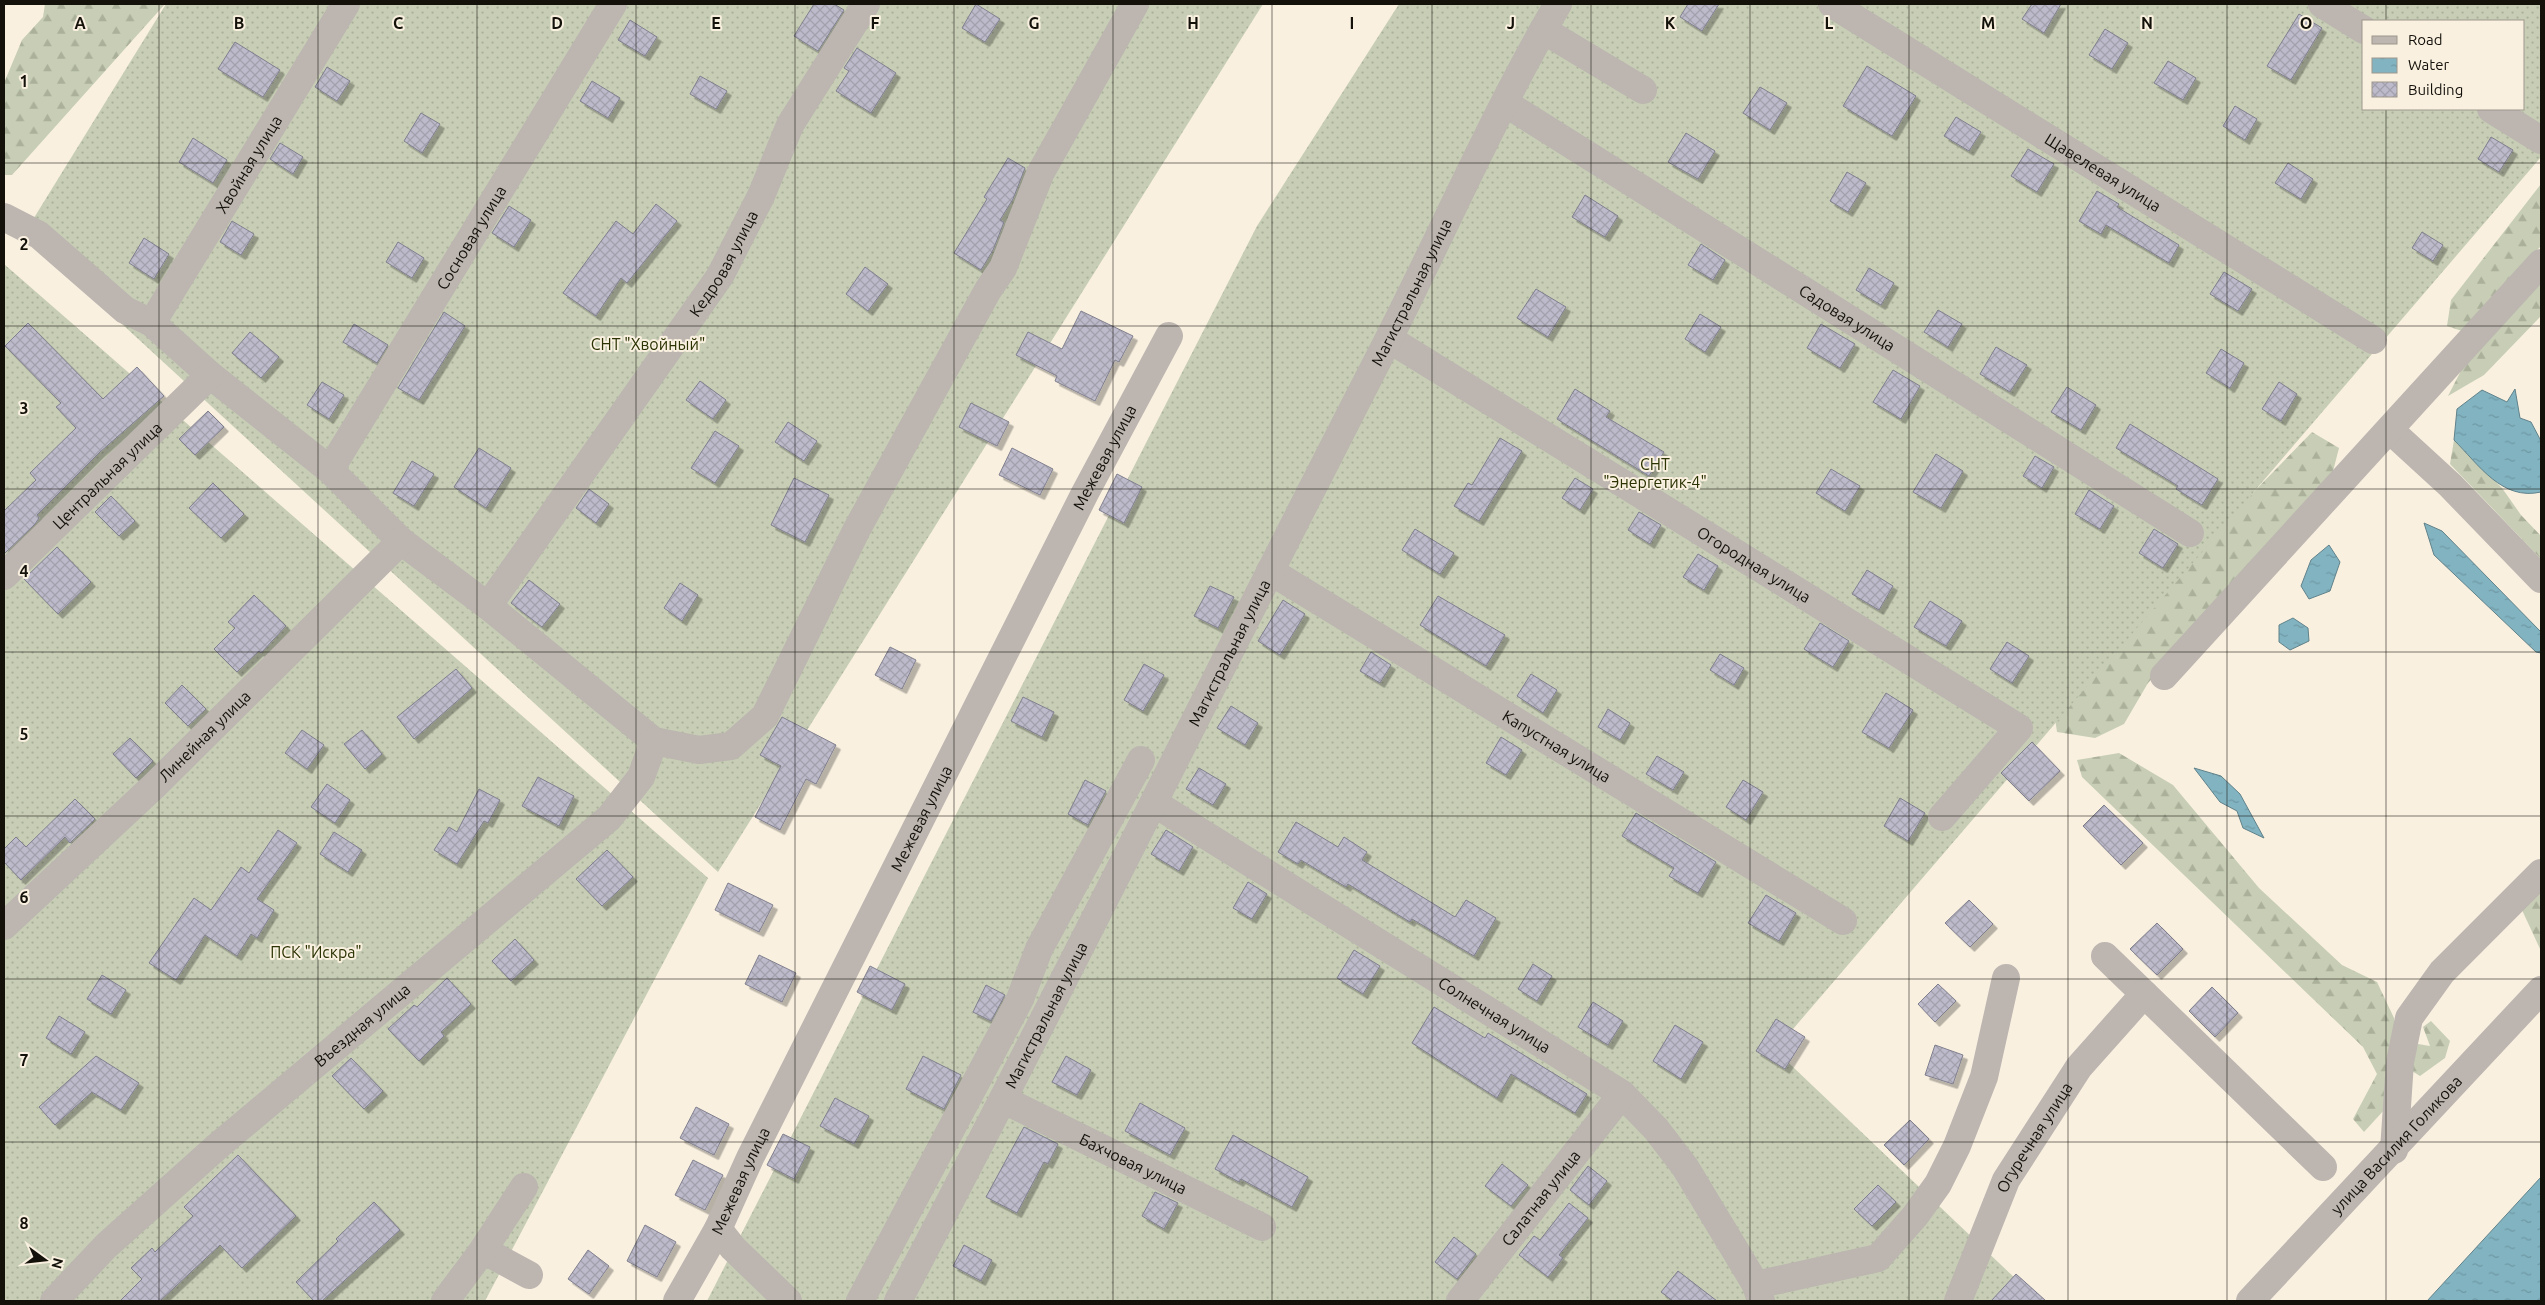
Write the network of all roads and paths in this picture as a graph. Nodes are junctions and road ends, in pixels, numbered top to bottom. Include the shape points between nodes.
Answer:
1 (346, 4) edge
2 (613, 4) edge
3 (866, 4) edge
4 (1136, 4) edge
5 (1558, 4) edge
6 (1832, 4) edge
7 (2322, 4) edge
8 (2362, 29) edge
9 (1542, 30) junction
10 (1643, 90) dead end
11 (1505, 103) junction
12 (2493, 110) edge
13 (2541, 140) edge
14 (4, 217) edge
15 (2541, 263) edge
16 (152, 323) junction
17 (1169, 336) dead end
18 (1388, 339) junction
19 (2373, 340) dead end
20 (210, 375) junction
21 (2390, 430) junction
22 (330, 470) junction
23 (2190, 533) dead end
24 (401, 541) junction
25 (1270, 571) junction
26 (4, 576) edge
27 (2541, 579) edge
28 (488, 606) junction
29 (2164, 676) dead end
30 (654, 741) junction
31 (1140, 760) dead end
32 (1154, 803) junction
33 (1942, 817) dead end
34 (2541, 873) edge
35 (1843, 921) dead end
36 (4, 926) edge
37 (2105, 956) dead end
38 (2006, 978) dead end
39 (2541, 990) edge
40 (2144, 994) junction
41 (1622, 1094) junction
42 (1004, 1100) junction
43 (2394, 1150) junction
44 (2323, 1167) dead end
45 (524, 1187) dead end
46 (1262, 1227) dead end
47 (718, 1229) junction
48 (483, 1250) junction
49 (529, 1275) dead end
50 (1759, 1293) edge
51 (54, 1301) edge
52 (445, 1301) edge
53 (677, 1301) edge
54 (788, 1301) edge
55 (860, 1301) edge
56 (898, 1301) edge
57 (1460, 1301) edge
58 (1958, 1301) edge
59 (2250, 1301) edge

1 - 16 street, Хвойная улица
2 - 22 street, Сосновая улица
3 - 28 street, Кедровая улица via 790,126 761,196 720,276
4 - 30 street via 1040,174 1003,268 983,298 857,529 765,716 731,746 699,750
5 - 9 street, Магистральная улица
6 - 19 street, Щавелевая улица
7 - 8 street
9 - 10 street
9 - 11 street, Магистральная улица
11 - 18 street, Магистральная улица
11 - 23 street, Садовая улица
12 - 13 street
14 - 16 street via 39,235 125,310
15 - 21 street
16 - 20 street
17 - 47 street, Межевая улица via 1081,501 750,1158
18 - 25 street, Магистральная улица
18 - 33 street, Огородная улица via 2020,728
20 - 22 street
20 - 26 street, Центральная улица
21 - 27 street via 2450,485
21 - 29 street
22 - 24 street
24 - 28 street
24 - 36 street, Линейная улица via 154,786
25 - 32 street, Магистральная улица
25 - 35 street, Капустная улица
28 - 30 street
30 - 51 street, Въездная улица via 641,777 609,818 219,1145 106,1246
31 - 55 street via 1039,950 1020,999
32 - 41 street, Солнечная улица
32 - 42 street, Магистральная улица
34 - 43 street via 2442,972 2409,1018 2400,1062
37 - 40 street
38 - 50 street via 1984,1077 1961,1138 1938,1184 1915,1216 1878,1258
39 - 43 street, улица Василия Голикова
40 - 44 street
40 - 58 street, Огуречная улица via 2079,1067 2006,1180
41 - 50 street, Солнечная улица via 1656,1129 1685,1167
41 - 57 street, Салатная улица
42 - 46 street, Бахчовая улица
42 - 56 street, Магистральная улица
43 - 59 street, улица Василия Голикова
45 - 48 street
47 - 53 street, Межевая улица
47 - 54 street
48 - 49 street
48 - 52 street

